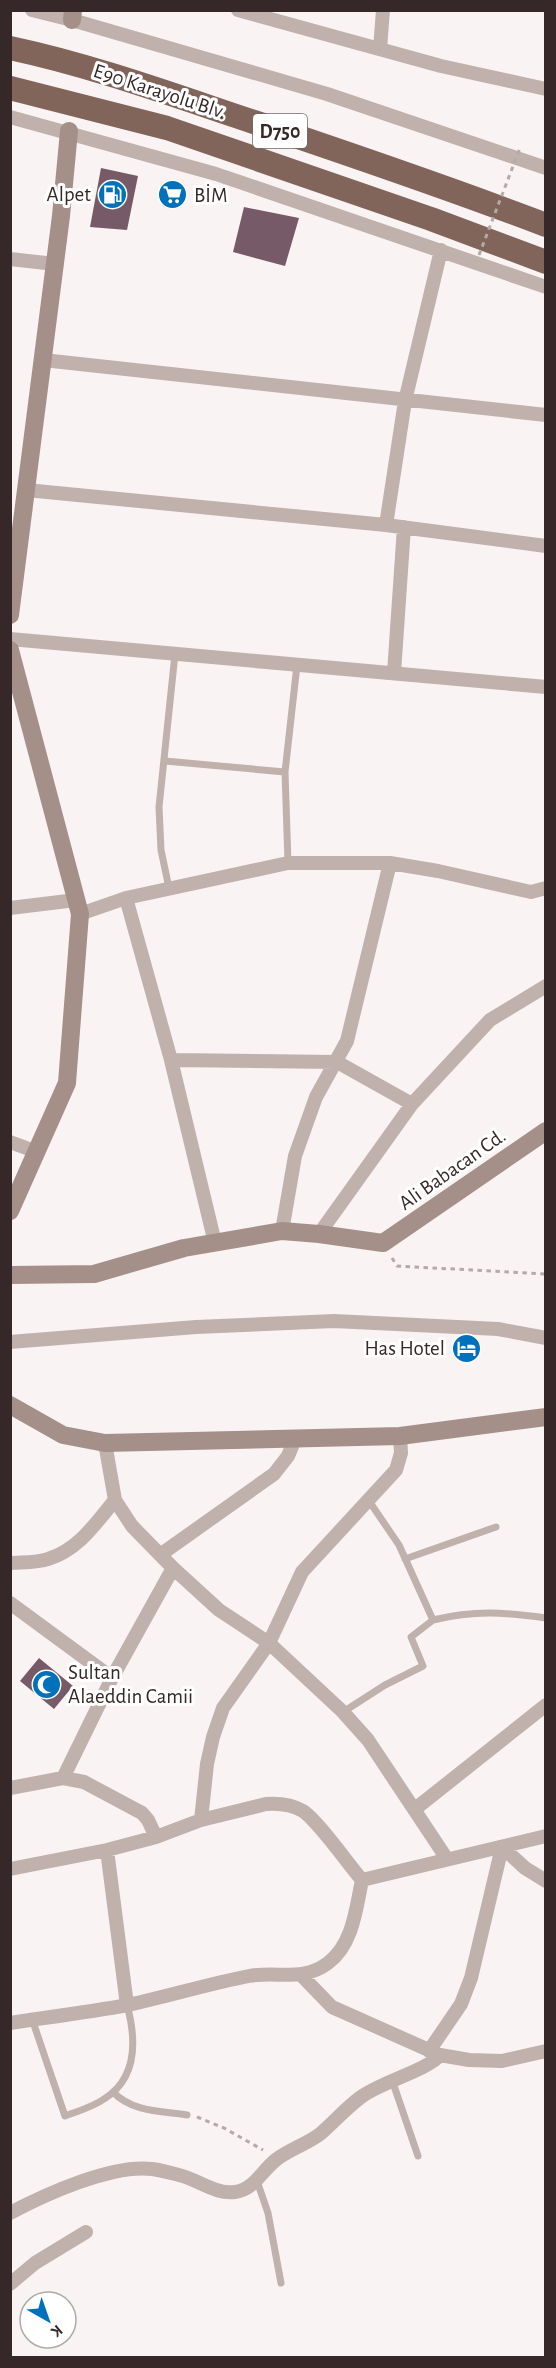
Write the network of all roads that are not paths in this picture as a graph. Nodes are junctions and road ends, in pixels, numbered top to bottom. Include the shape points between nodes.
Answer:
1 (32, 10) edge
2 (238, 10) edge
3 (383, 10) edge
4 (73, 15) edge
5 (10, 48) edge
6 (380, 49) junction
7 (10, 88) edge
8 (546, 89) edge
9 (10, 117) edge
10 (69, 131) junction
11 (546, 168) edge
12 (546, 225) edge
13 (441, 250) junction
14 (10, 259) edge
15 (546, 262) edge
16 (55, 264) junction
17 (546, 288) edge
18 (43, 360) junction
19 (405, 401) junction
20 (546, 415) edge
21 (26, 490) junction
22 (386, 525) junction
23 (404, 527) junction
24 (546, 546) edge
25 (10, 615) edge
26 (10, 639) edge
27 (175, 654) junction
28 (11, 657) edge
29 (297, 665) junction
30 (394, 673) junction
31 (546, 687) edge
32 (165, 761) junction
33 (285, 772) junction
34 (288, 863) junction
35 (390, 863) junction
36 (169, 888) junction
37 (546, 888) edge
38 (126, 898) junction
39 (78, 907) junction
40 (10, 908) edge
41 (546, 986) edge
42 (171, 1060) junction
43 (337, 1062) junction
44 (412, 1104) junction
45 (546, 1131) edge
46 (10, 1142) edge
47 (37, 1152) junction
48 (10, 1211) edge
49 (282, 1231) junction
50 (319, 1234) junction
51 (215, 1243) junction
52 (10, 1275) edge
53 (546, 1338) edge
54 (10, 1342) edge
55 (10, 1404) edge
56 (546, 1418) edge
57 (400, 1436) junction
58 (295, 1439) junction
59 (105, 1443) junction
60 (115, 1500) junction
61 (369, 1501) junction
62 (496, 1527) dead end
63 (160, 1555) junction
64 (405, 1559) junction
65 (10, 1563) edge
66 (173, 1568) junction
67 (10, 1603) edge
68 (546, 1618) edge
69 (433, 1620) junction
70 (269, 1643) junction
71 (112, 1678) junction
72 (546, 1705) edge
73 (343, 1712) junction
74 (63, 1778) junction
75 (10, 1788) edge
76 (415, 1809) junction
77 (201, 1820) junction
78 (546, 1836) edge
79 (156, 1837) junction
80 (502, 1847) junction
81 (107, 1850) junction
82 (447, 1859) junction
83 (10, 1869) edge
84 (362, 1880) junction
85 (546, 1881) edge
86 (301, 1975) junction
87 (127, 2005) junction
88 (32, 2019) junction
89 (10, 2023) edge
90 (546, 2051) edge
91 (435, 2053) junction
92 (392, 2080) junction
93 (113, 2092) junction
94 (186, 2115) road end
95 (418, 2156) dead end
96 (256, 2181) junction
97 (10, 2213) edge
98 (86, 2232) dead end
99 (281, 2283) dead end
100 (10, 2284) edge

1 - 4 street
2 - 6 street
3 - 6 street
4 - 11 street via 327,94
5 - 12 highway, E90 Karayolu Blv. / D750 via 69,61 179,97
6 - 8 street
7 - 15 highway, E90 Karayolu Blv. / D750 via 167,128
9 - 10 street
10 - 13 street via 216,174
10 - 16 street
13 - 17 street
13 - 19 street
14 - 16 street
16 - 18 street
18 - 19 street
18 - 21 street
19 - 20 street
19 - 22 street
21 - 22 street
21 - 25 street
22 - 23 street
23 - 24 street
23 - 30 street
26 - 27 street
27 - 29 street
27 - 32 lane
28 - 39 street
29 - 30 street
29 - 33 lane
30 - 31 street
32 - 33 lane
32 - 36 lane via 159,830
33 - 34 lane
34 - 35 street
34 - 36 street
35 - 37 street via 531,892
35 - 43 street via 346,1041
36 - 38 street
38 - 39 street
38 - 42 street
39 - 40 street
39 - 47 street via 67,1083
41 - 44 street via 490,1020
42 - 43 street
42 - 51 street
43 - 44 street
43 - 49 street via 316,1097 295,1156
44 - 50 street
45 - 50 street, Ali Babacan Cd. via 383,1243
46 - 47 street
47 - 48 street
49 - 50 street
49 - 51 street
51 - 52 street via 94,1274
53 - 54 street via 498,1329 334,1321
55 - 59 street via 63,1435
56 - 57 street
57 - 58 street
57 - 61 street via 396,1470
58 - 59 street
58 - 63 street via 274,1474
59 - 60 street
60 - 63 street via 132,1526
60 - 65 street via 69,1549 48,1559
61 - 64 lane
61 - 70 street via 302,1572
62 - 64 lane
63 - 66 street
64 - 69 lane
66 - 70 street via 219,1610
66 - 71 street
67 - 71 street
68 - 69 lane via 488,1611
69 - 73 lane via 411,1637 423,1666
70 - 73 street
70 - 77 street via 223,1708 207,1764
71 - 74 street
72 - 76 street
73 - 76 street via 368,1740
74 - 75 street
74 - 79 street via 84,1782 142,1813
76 - 82 street
77 - 79 street
77 - 84 street via 266,1804 295,1807 309,1816
78 - 80 street
79 - 81 street
80 - 82 street
80 - 85 street
80 - 91 street via 468,1987
81 - 83 street
81 - 87 street
82 - 84 street
84 - 86 street via 344,1946 327,1964
86 - 87 street via 252,1975
86 - 91 street via 332,2007
87 - 88 street
87 - 93 lane via 133,2054 124,2078
88 - 89 street
88 - 93 lane via 65,2116 102,2101
90 - 91 street via 502,2061
91 - 92 street via 431,2063
92 - 95 lane
92 - 96 street via 368,2092 303,2146 277,2159
93 - 94 lane via 123,2102 139,2108
96 - 97 street via 238,2192 227,2193 192,2178 151,2169 121,2171 96,2176
96 - 99 lane via 268,2213
98 - 100 street via 35,2263

